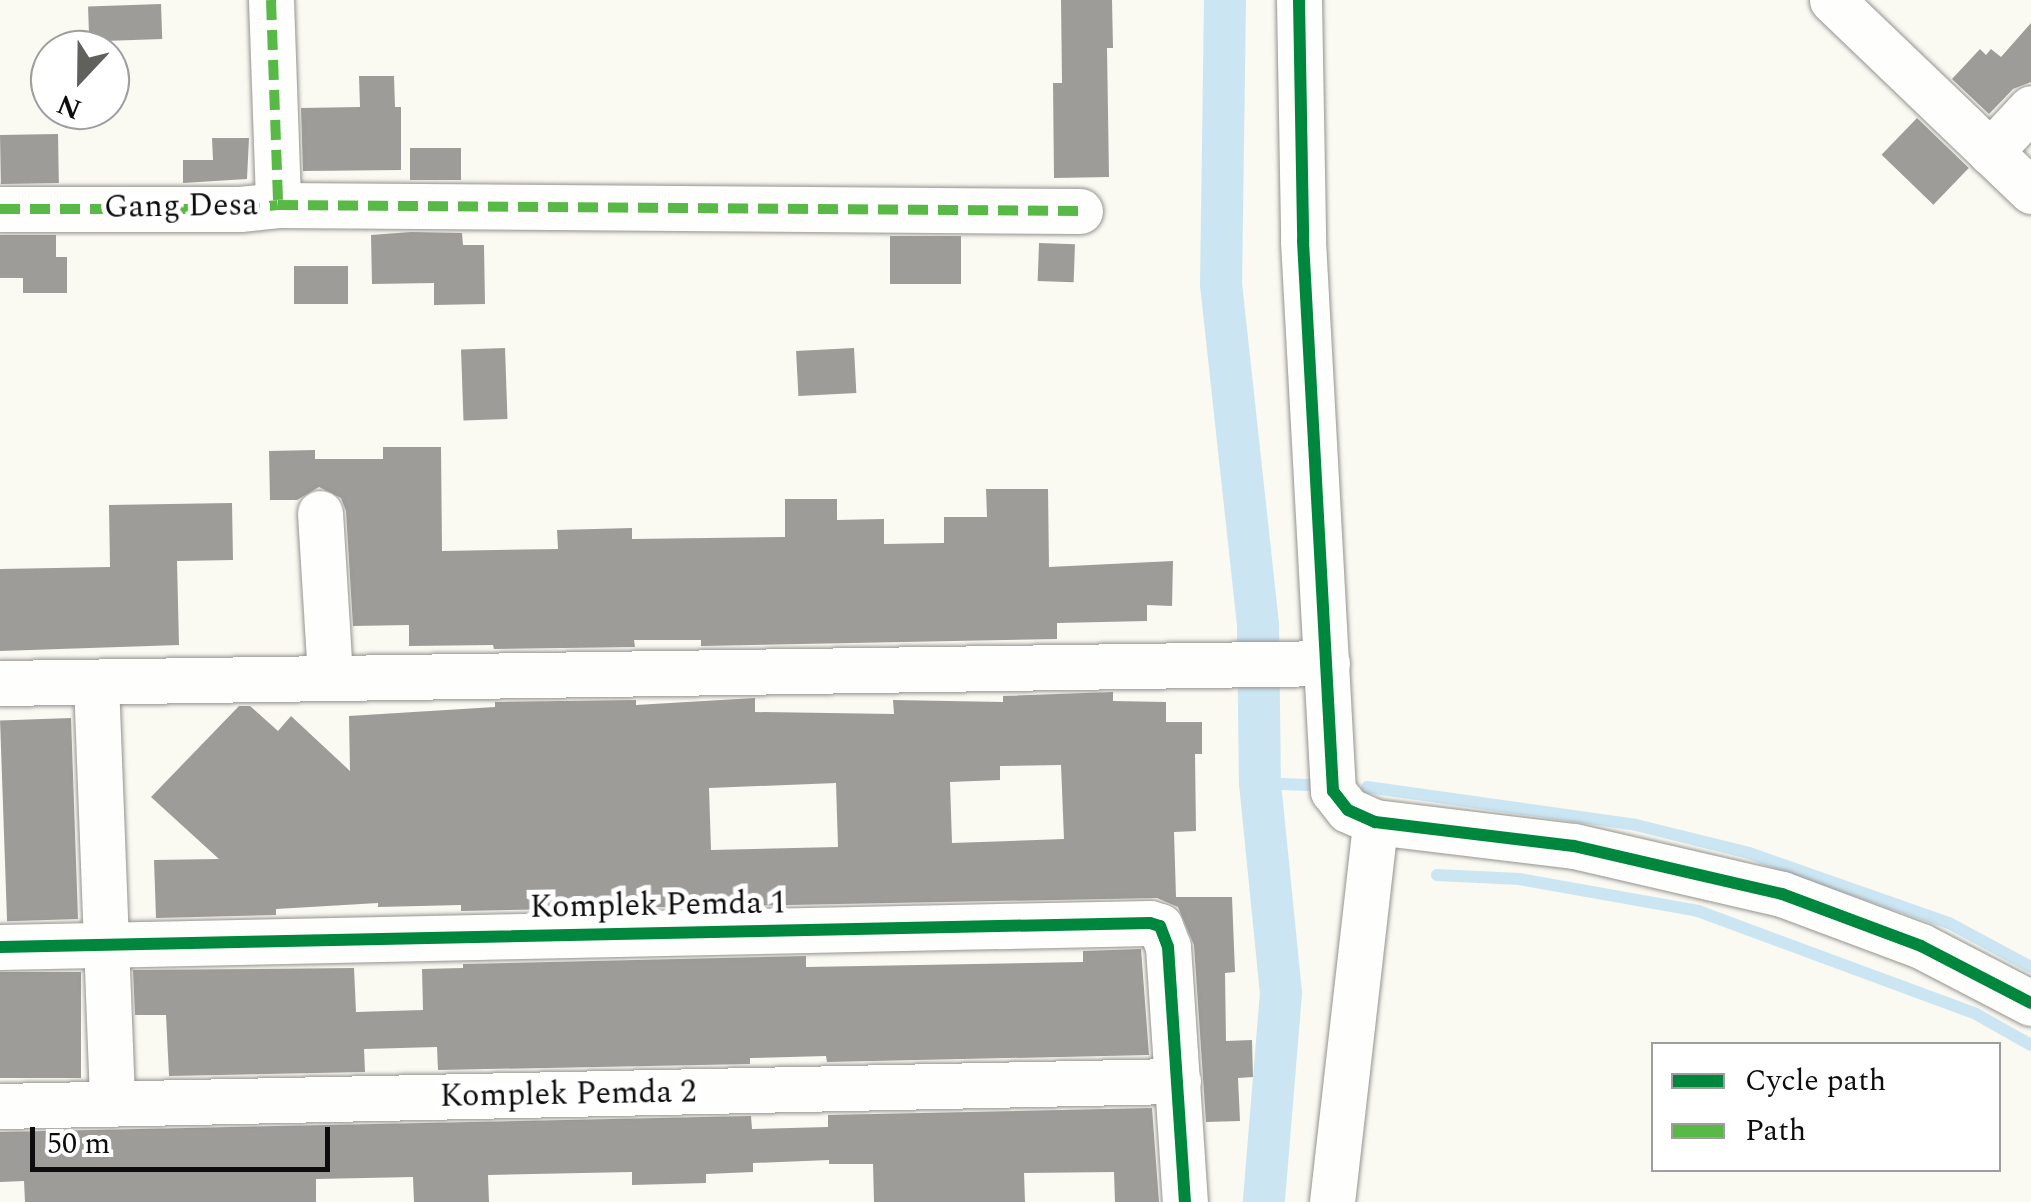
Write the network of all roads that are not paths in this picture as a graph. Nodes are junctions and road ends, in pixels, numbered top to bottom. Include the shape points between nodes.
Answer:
1 (272, 0) edge
2 (1299, 0) edge
3 (1832, 0) edge
4 (2031, 108) edge
5 (1990, 152) junction
6 (2031, 191) edge
7 (278, 205) junction
8 (0, 209) edge
9 (1080, 211) dead end
10 (320, 513) dead end
11 (1327, 662) junction
12 (330, 678) junction
13 (96, 682) junction
14 (0, 683) edge
15 (1375, 822) junction
16 (106, 946) junction
17 (0, 948) edge
18 (2031, 1003) edge
19 (1157, 1083) junction
20 (112, 1104) junction
21 (0, 1106) edge
22 (1186, 1202) edge
23 (1332, 1202) edge

1 - 7 street, Gang Desa
2 - 11 street via 1303,242
3 - 5 street
4 - 5 street
5 - 6 street
7 - 8 street, Gang Desa
7 - 9 street
10 - 12 street
11 - 12 street
11 - 15 street via 1333,791 1348,810
12 - 13 street
13 - 14 street
13 - 16 street
15 - 18 street via 1574,846 1782,894 1921,946
15 - 23 street
16 - 17 street, Komplek Pemda 1
16 - 19 street, Komplek Pemda 1 via 1150,923 1160,926 1168,947
16 - 20 street
19 - 20 street, Komplek Pemda 2
19 - 22 street
20 - 21 street, Komplek Pemda 2

